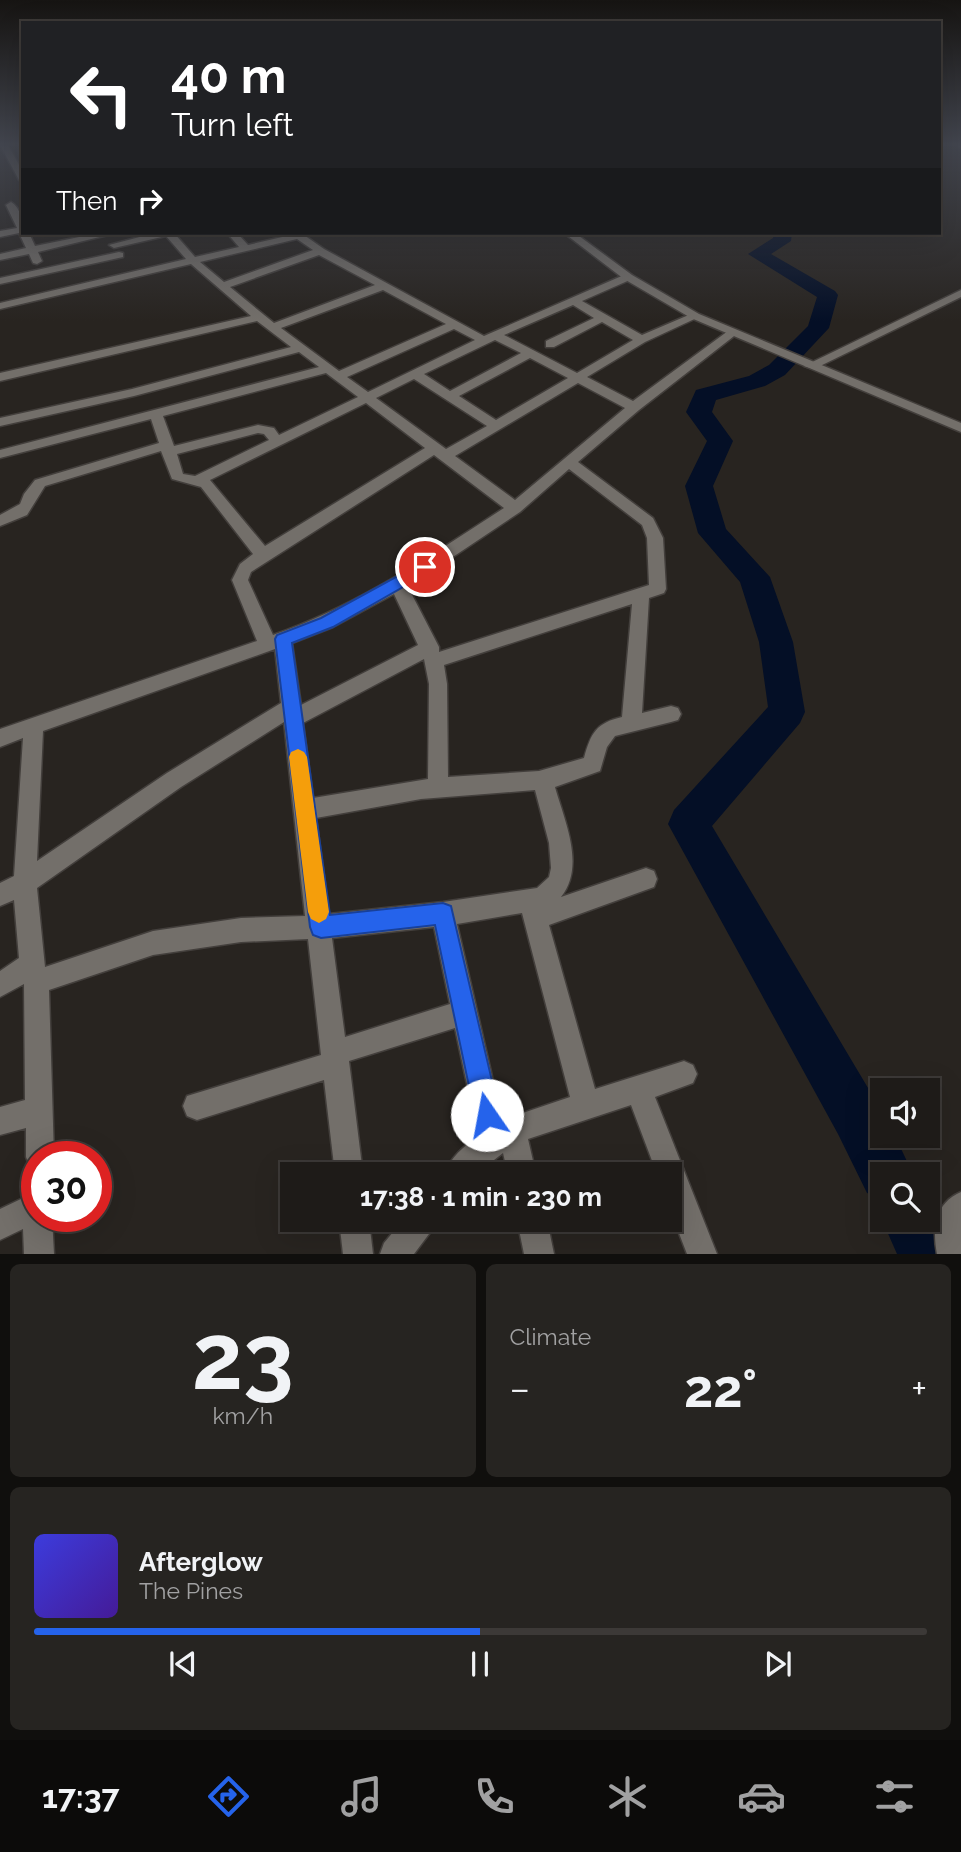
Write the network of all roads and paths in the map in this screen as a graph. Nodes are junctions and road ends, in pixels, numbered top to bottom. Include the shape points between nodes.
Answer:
1 (17, 204) edge
2 (11, 205) junction
3 (0, 207) edge
4 (21, 227) edge
5 (21, 231) edge
6 (0, 234) edge
7 (25, 235) edge
8 (102, 235) edge
9 (107, 235) edge
10 (162, 235) edge
11 (170, 235) edge
12 (234, 235) edge
13 (294, 235) edge
14 (298, 235) edge
15 (572, 235) edge
16 (246, 249) junction
17 (116, 250) junction
18 (32, 251) junction
19 (320, 251) junction
20 (0, 257) edge
21 (193, 261) junction
22 (42, 272) junction
23 (131, 276) junction
24 (628, 277) junction
25 (0, 281) edge
26 (386, 285) junction
27 (222, 286) junction
28 (961, 293) edge
29 (52, 295) junction
30 (573, 301) junction
31 (0, 306) edge
32 (695, 316) junction
33 (259, 317) junction
34 (602, 317) junction
35 (454, 324) junction
36 (275, 326) junction
37 (732, 333) junction
38 (489, 338) junction
39 (641, 340) junction
40 (550, 344) dead end
41 (302, 348) junction
42 (530, 353) junction
43 (804, 363) junction
44 (332, 373) junction
45 (415, 374) junction
46 (0, 377) edge
47 (578, 378) junction
48 (449, 396) junction
49 (368, 397) junction
50 (635, 407) junction
51 (156, 415) junction
52 (0, 422) edge
53 (495, 425) junction
54 (961, 428) edge
55 (276, 441) junction
56 (167, 449) junction
57 (440, 452) junction
58 (0, 454) edge
59 (569, 462) junction
60 (199, 480) junction
61 (515, 508) junction
62 (0, 521) edge
63 (263, 555) junction
64 (398, 584) junction
65 (641, 596) junction
66 (275, 641) junction
67 (432, 654) junction
68 (293, 713) junction
69 (671, 714) dead end
70 (631, 724) junction
71 (34, 725) junction
72 (0, 738) edge
73 (543, 779) junction
74 (438, 788) junction
75 (304, 810) junction
76 (646, 879) dead end
77 (26, 882) junction
78 (0, 895) edge
79 (533, 910) junction
80 (443, 914) junction
81 (321, 927) junction
82 (34, 973) junction
83 (0, 985) edge
84 (465, 1012) junction
85 (336, 1058) junction
86 (684, 1074) dead end
87 (638, 1089) junction
88 (197, 1106) dead end
89 (586, 1106) junction
90 (40, 1110) junction
91 (0, 1121) edge
92 (503, 1136) junction
93 (40, 1141) edge
94 (348, 1162) edge
95 (468, 1162) edge
96 (516, 1162) edge
97 (961, 1207) edge
98 (21, 1214) edge
99 (0, 1225) edge
100 (38, 1232) edge
101 (355, 1232) edge
102 (412, 1232) edge
103 (534, 1232) edge
104 (39, 1254) edge
105 (358, 1254) edge
106 (395, 1254) edge
107 (539, 1254) edge
108 (702, 1254) edge
109 (951, 1254) edge

1 - 2 street
2 - 3 street
2 - 4 street
5 - 6 street
7 - 18 street
8 - 18 street
9 - 17 street
10 - 17 street
11 - 21 street
12 - 16 street
13 - 16 street
14 - 19 street
15 - 24 street
16 - 21 street
17 - 22 street
17 - 23 street
18 - 20 street
18 - 22 street
19 - 26 street
19 - 27 street
21 - 23 street
21 - 27 street
22 - 25 street
22 - 29 street
23 - 29 street
24 - 30 street
24 - 32 street
26 - 35 street
26 - 36 street
27 - 33 street
28 - 43 street
29 - 31 street
30 - 34 street
30 - 38 street
32 - 37 street
32 - 39 street
33 - 36 street
33 - 46 street
34 - 39 street
34 - 40 street
35 - 38 street
35 - 44 street
36 - 41 street
37 - 43 street
37 - 50 street
38 - 42 street
38 - 45 street
39 - 47 street
41 - 44 street
41 - 52 street
42 - 47 street
42 - 48 street
43 - 54 street
44 - 49 street
44 - 51 street
45 - 48 street
45 - 49 street
47 - 50 street
47 - 53 street
48 - 53 street
49 - 55 street
49 - 57 street
50 - 59 street
51 - 56 street
51 - 58 street
53 - 57 street
55 - 56 street via 269,431 258,429
55 - 60 street
56 - 60 street via 177,476
56 - 62 street via 40,483 32,488 27,509
57 - 61 street
57 - 63 street
59 - 61 street
59 - 65 street via 653,530 659,583 657,589
60 - 63 street via 219,498
61 - 64 street
63 - 66 street via 246,566 240,580
64 - 66 street via 327,622
64 - 67 street
65 - 67 street
65 - 70 street
66 - 68 street
66 - 71 street
67 - 68 street
67 - 74 street via 438,684
68 - 75 street
68 - 77 street via 174,780
69 - 70 street
70 - 73 street via 603,734 593,764
71 - 72 street
71 - 77 street
73 - 74 street
73 - 79 street via 561,857 561,877
74 - 75 street
75 - 81 street
76 - 79 street
77 - 78 street
77 - 82 street
79 - 80 street
79 - 89 street
80 - 81 street
80 - 84 street
81 - 82 street via 241,930 153,943
81 - 85 street
82 - 83 street
82 - 90 street
84 - 85 street
84 - 92 street
85 - 88 street
85 - 94 street
86 - 87 street
87 - 89 street
87 - 108 street
89 - 92 street
90 - 91 street
90 - 93 street
92 - 95 street
92 - 96 street
97 - 109 street via 946,1230
98 - 99 street
100 - 104 street
101 - 105 street
102 - 106 street
103 - 107 street

